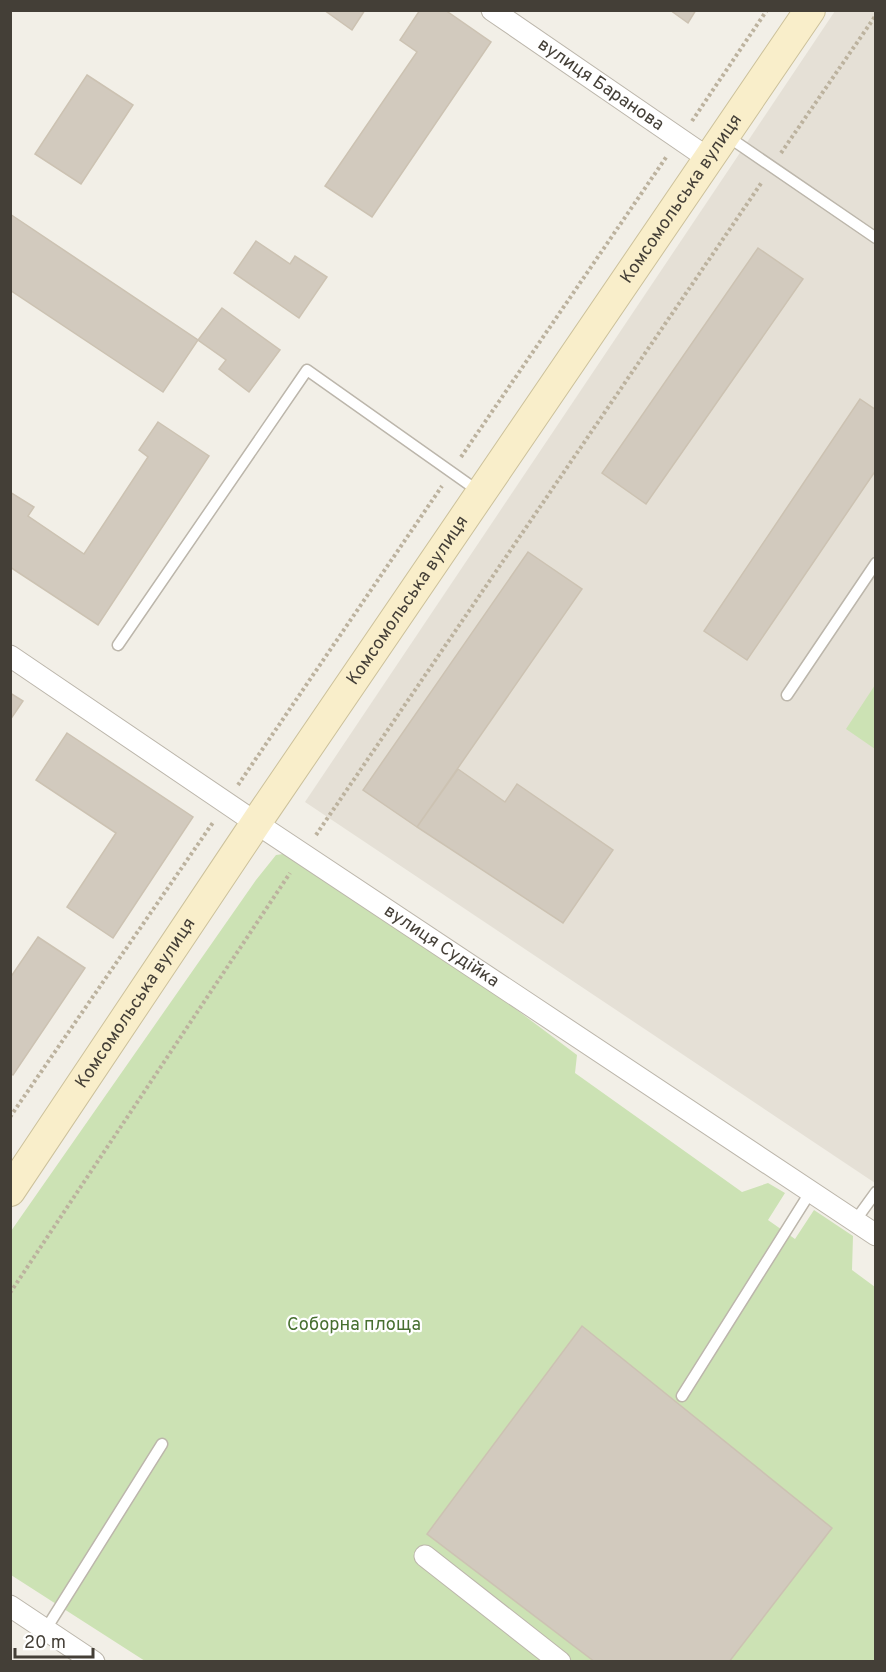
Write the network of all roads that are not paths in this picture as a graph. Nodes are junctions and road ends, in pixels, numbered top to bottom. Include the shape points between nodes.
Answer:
1 (492, 10) edge
2 (810, 10) edge
3 (725, 135) junction
4 (709, 159) junction
5 (876, 238) edge
6 (481, 493) junction
7 (876, 563) edge
8 (118, 645) dead end
9 (10, 656) edge
10 (787, 695) dead end
11 (256, 823) junction
12 (10, 1191) edge
13 (811, 1191) junction
14 (876, 1192) edge
15 (855, 1221) junction
16 (876, 1235) edge
17 (682, 1396) dead end
18 (162, 1444) dead end
19 (425, 1556) dead end
20 (10, 1606) edge
21 (46, 1629) junction
22 (94, 1662) edge
23 (560, 1662) edge

1 - 4 street, вулиця Баранова
2 - 3 street, Комсомольська вулиця
3 - 4 street, Комсомольська вулиця
3 - 5 lane
4 - 6 street, Комсомольська вулиця
6 - 8 lane via 307,370
6 - 11 street, Комсомольська вулиця
7 - 10 lane
9 - 11 street, вулиця Судійка
11 - 12 street, Комсомольська вулиця
11 - 13 street, вулиця Судійка
13 - 15 street, вулиця Судійка
13 - 17 lane
14 - 15 lane
15 - 16 street, вулиця Судійка
18 - 21 lane
19 - 23 street
20 - 21 street
21 - 22 street

